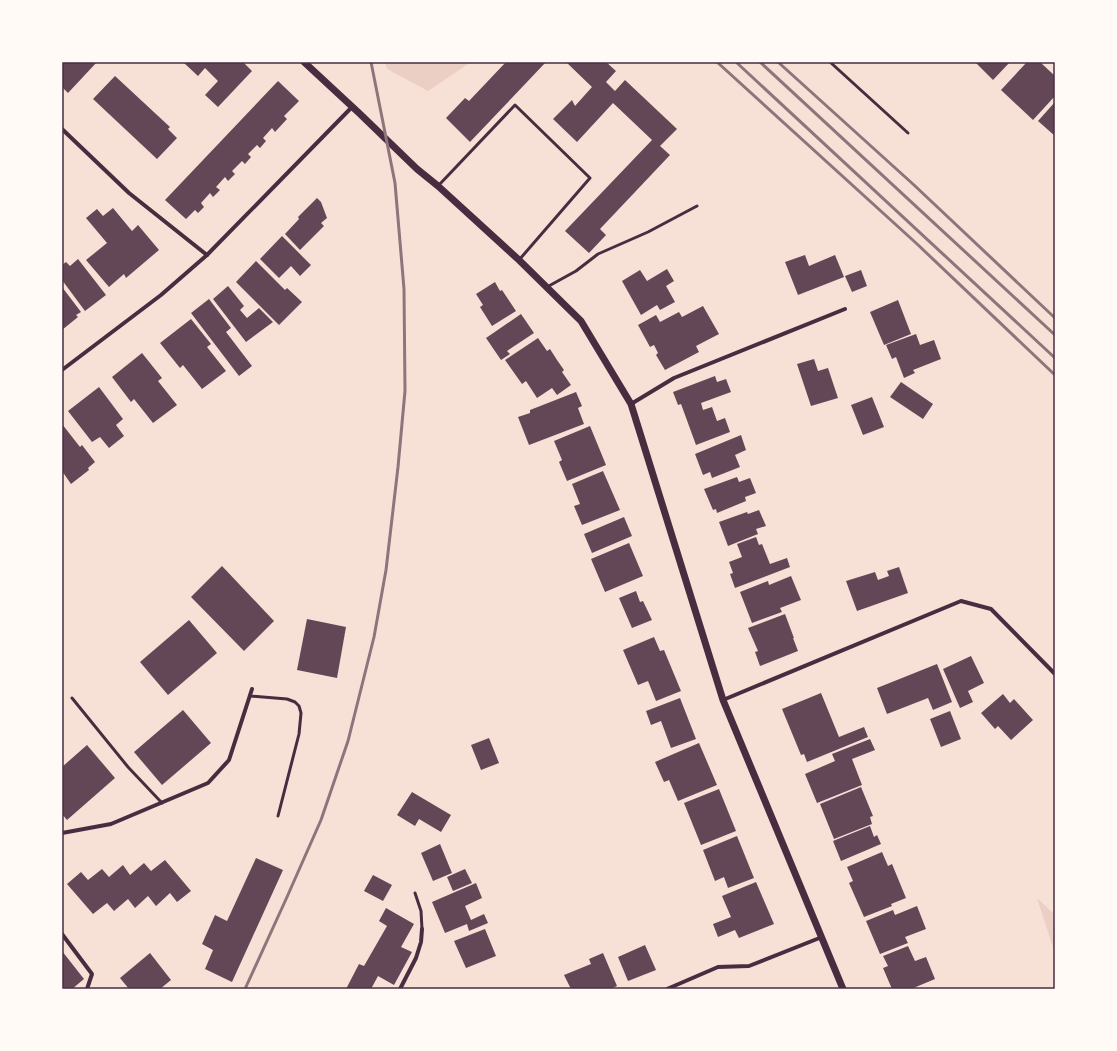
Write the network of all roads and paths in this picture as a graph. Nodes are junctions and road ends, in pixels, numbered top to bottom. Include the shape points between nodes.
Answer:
1 (304, 62) edge
2 (830, 62) edge
3 (352, 107) junction
4 (62, 129) edge
5 (908, 133) dead end
6 (438, 186) junction
7 (697, 206) dead end
8 (207, 255) junction
9 (519, 260) junction
10 (547, 287) junction
11 (845, 309) dead end
12 (63, 368) edge
13 (631, 404) junction
14 (1055, 674) edge
15 (252, 689) dead end
16 (250, 696) junction
17 (72, 698) dead end
18 (723, 700) junction
19 (162, 803) junction
20 (278, 816) dead end
21 (62, 833) edge
22 (415, 893) dead end
23 (422, 929) joint
24 (62, 934) edge
25 (822, 937) junction
26 (87, 989) edge
27 (400, 989) edge
28 (667, 989) edge
29 (843, 989) edge

1 - 3 street
2 - 5 lane
3 - 6 street
3 - 8 street
4 - 8 street via 129,193
6 - 9 street
6 - 9 lane via 515,105 590,178
7 - 10 lane via 648,232 598,254 576,271
8 - 12 street via 161,295
9 - 10 street
10 - 13 street via 581,321
11 - 13 street via 674,378
13 - 18 street
14 - 18 street via 992,609 961,601
15 - 16 street
16 - 19 street via 229,760 208,783
16 - 20 lane via 287,699 299,706 301,714 299,734
17 - 19 lane via 128,767
18 - 25 street
19 - 21 street via 111,824
22 - 23 lane via 421,911
23 - 27 street via 416,958
24 - 26 street via 92,974
25 - 28 street via 749,966 718,967
25 - 29 street

